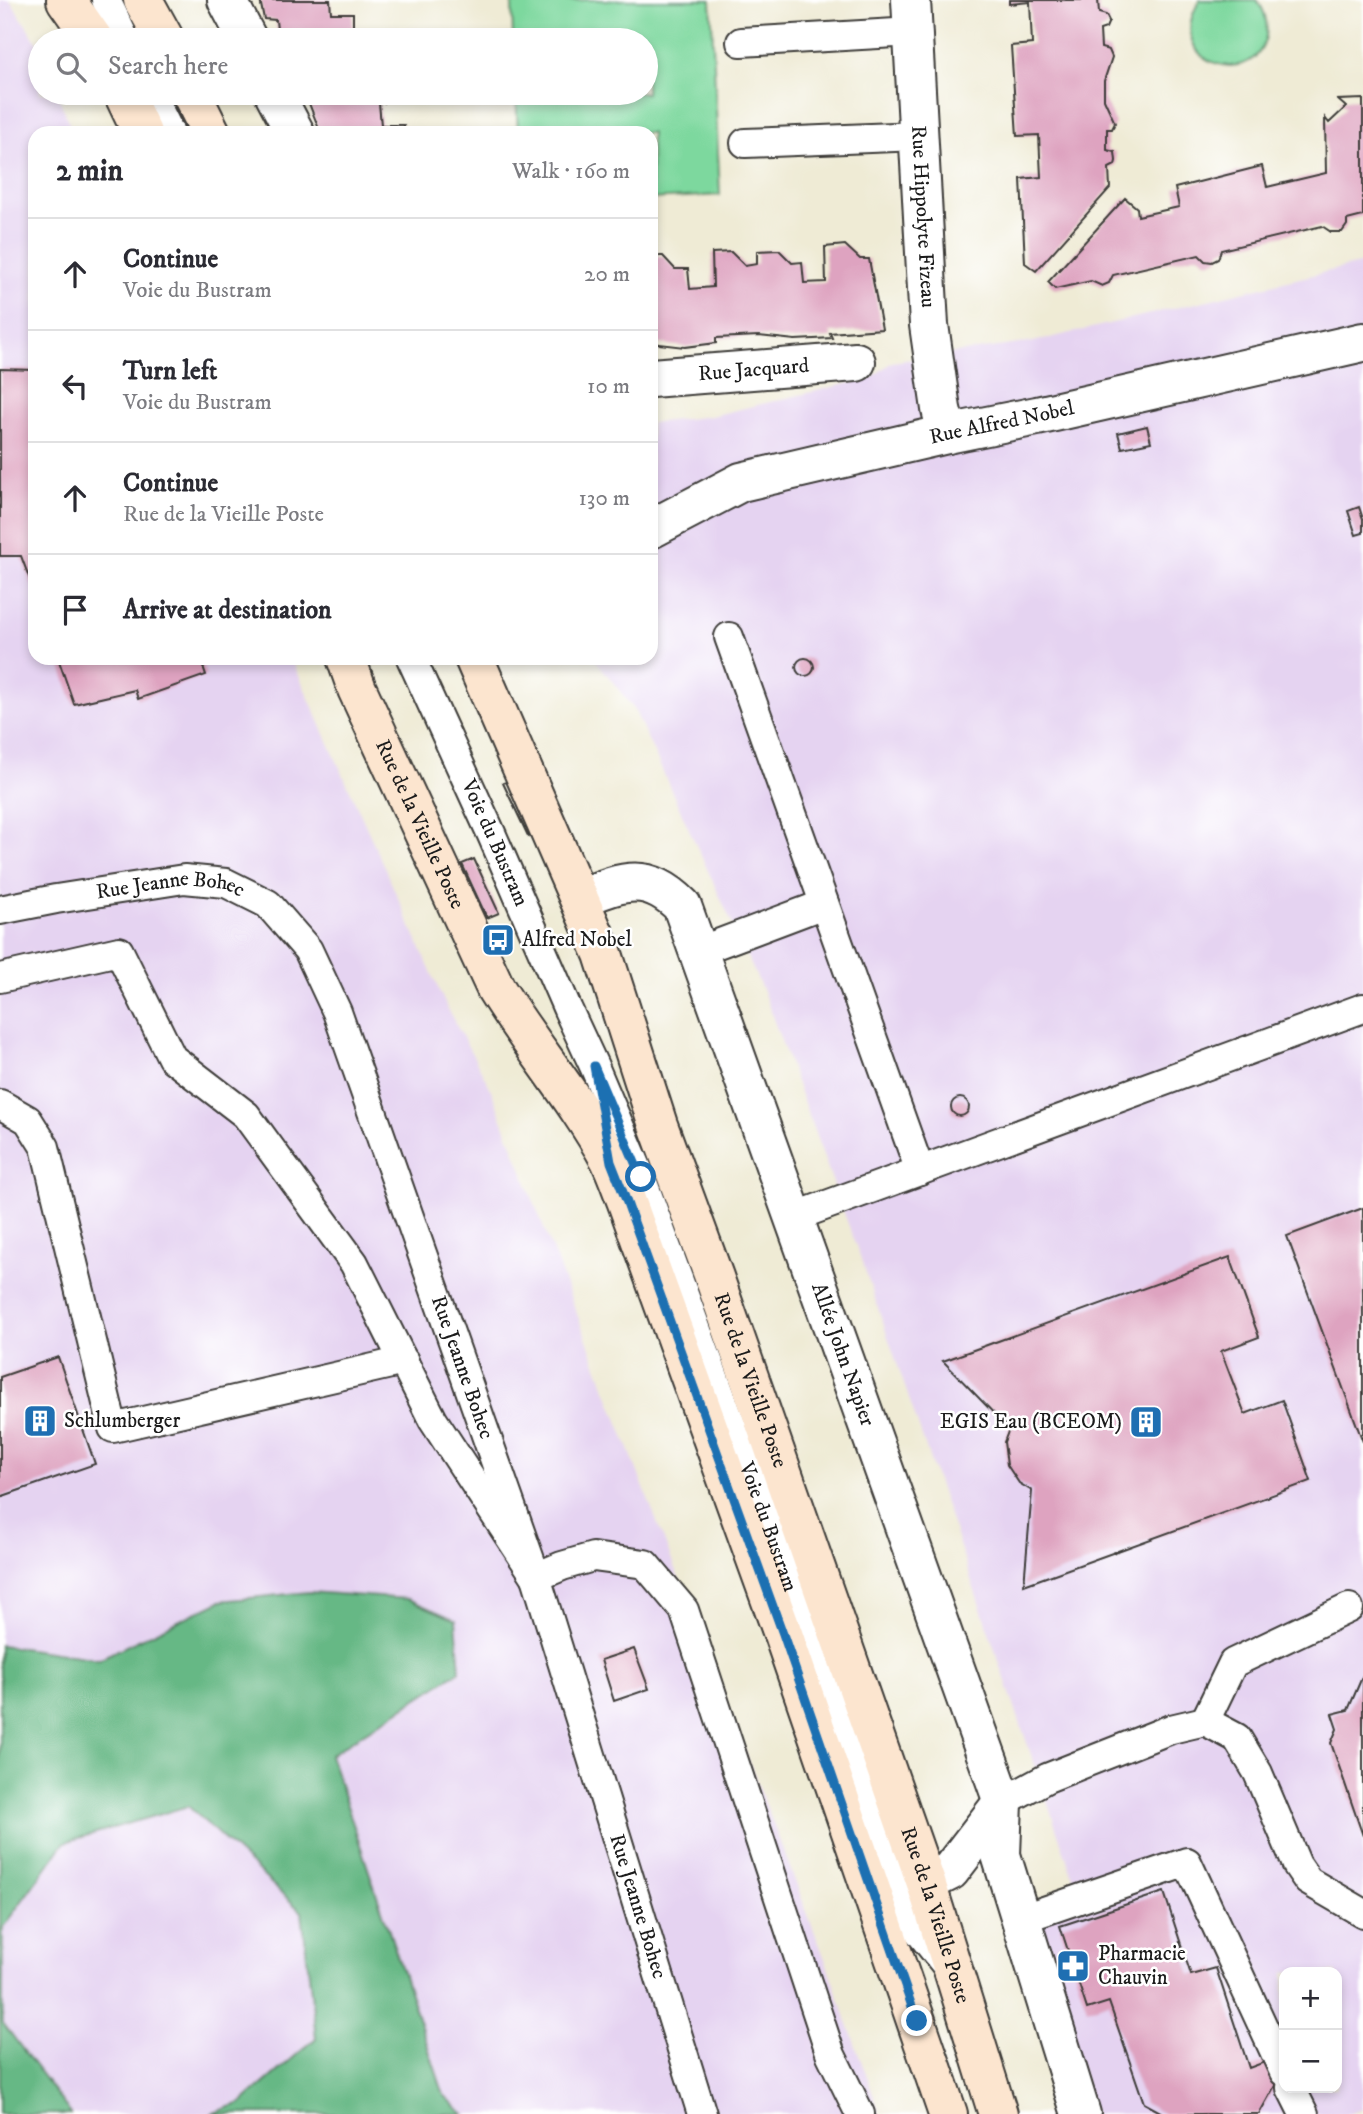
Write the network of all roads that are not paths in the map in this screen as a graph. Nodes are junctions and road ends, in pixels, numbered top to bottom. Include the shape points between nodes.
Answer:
1 (66, 0) edge
2 (106, 0) edge
3 (143, 0) edge
4 (228, 0) edge
5 (912, 16) edge
6 (86, 28) edge
7 (119, 28) edge
8 (158, 28) edge
9 (242, 28) edge
10 (741, 42) dead end
11 (129, 105) edge
12 (156, 105) edge
13 (197, 105) edge
14 (280, 105) edge
15 (139, 126) edge
16 (166, 126) edge
17 (208, 126) edge
18 (291, 126) edge
19 (919, 136) junction
20 (745, 144) dead end
21 (1363, 342) edge
22 (856, 362) dead end
23 (658, 377) edge
24 (947, 434) junction
25 (658, 525) edge
26 (729, 637) dead end
27 (348, 665) edge
28 (414, 665) edge
29 (477, 665) edge
30 (580, 898) junction
31 (824, 904) junction
32 (0, 910) edge
33 (699, 951) junction
34 (0, 978) edge
35 (1363, 1008) edge
36 (594, 1066) junction
37 (0, 1104) edge
38 (611, 1162) junction
39 (920, 1171) junction
40 (794, 1217) junction
41 (404, 1361) junction
42 (536, 1577) junction
43 (1349, 1608) dead end
44 (1205, 1721) junction
45 (1003, 1802) junction
46 (926, 1882) junction
47 (1363, 1913) edge
48 (1021, 1919) junction
49 (956, 1979) junction
50 (1279, 2061) edge
51 (1294, 2093) edge
52 (702, 2114) edge
53 (860, 2114) edge
54 (948, 2114) edge
55 (998, 2114) edge
56 (1081, 2114) edge
57 (1304, 2114) edge

1 - 6 main road
2 - 7 lane
3 - 8 main road
4 - 9 street
5 - 10 lane
5 - 19 street, Rue Hippolyte Fizeau
11 - 15 main road
12 - 16 lane
13 - 17 main road
14 - 18 street
19 - 20 lane
19 - 24 street, Rue Hippolyte Fizeau via 929,324
21 - 24 street, Rue Alfred Nobel
22 - 23 street, Rue Jacquard
24 - 25 street, Rue Alfred Nobel via 741,482
26 - 31 lane
27 - 38 main road, Rue de la Vieille Poste via 496,989
28 - 36 lane, Voie du Bustram
29 - 30 main road, Rue de la Vieille Poste
30 - 33 street, Allée John Napier via 622,883 655,885 682,906
30 - 46 main road, Rue de la Vieille Poste via 612,978 658,1125
31 - 33 lane
31 - 39 lane
32 - 42 lane, Rue Jeanne Bohec via 184,879 226,883 268,904 309,950 337,1012
33 - 40 street, Allée John Napier
34 - 41 lane via 119,951 172,1058 246,1115 354,1263
35 - 39 lane
36 - 38 lane, Voie du Bustram
36 - 49 lane, Voie du Bustram via 655,1215 905,1914
37 - 41 lane via 28,1120 45,1147 113,1428
38 - 54 main road, Rue de la Vieille Poste via 783,1634
39 - 40 lane
40 - 45 street, Allée John Napier
41 - 42 lane via 433,1420
42 - 52 lane, Rue Jeanne Bohec
42 - 53 lane via 593,1557 645,1564 684,1610 831,2055
43 - 44 lane via 1233,1663
44 - 45 lane via 1171,1729 1047,1778
44 - 47 lane via 1237,1738 1308,1881
45 - 46 street via 950,1871
45 - 48 street via 1001,1855
46 - 49 main road, Rue de la Vieille Poste
48 - 50 lane via 1187,1862
48 - 56 street
49 - 55 main road, Rue de la Vieille Poste
51 - 57 lane

